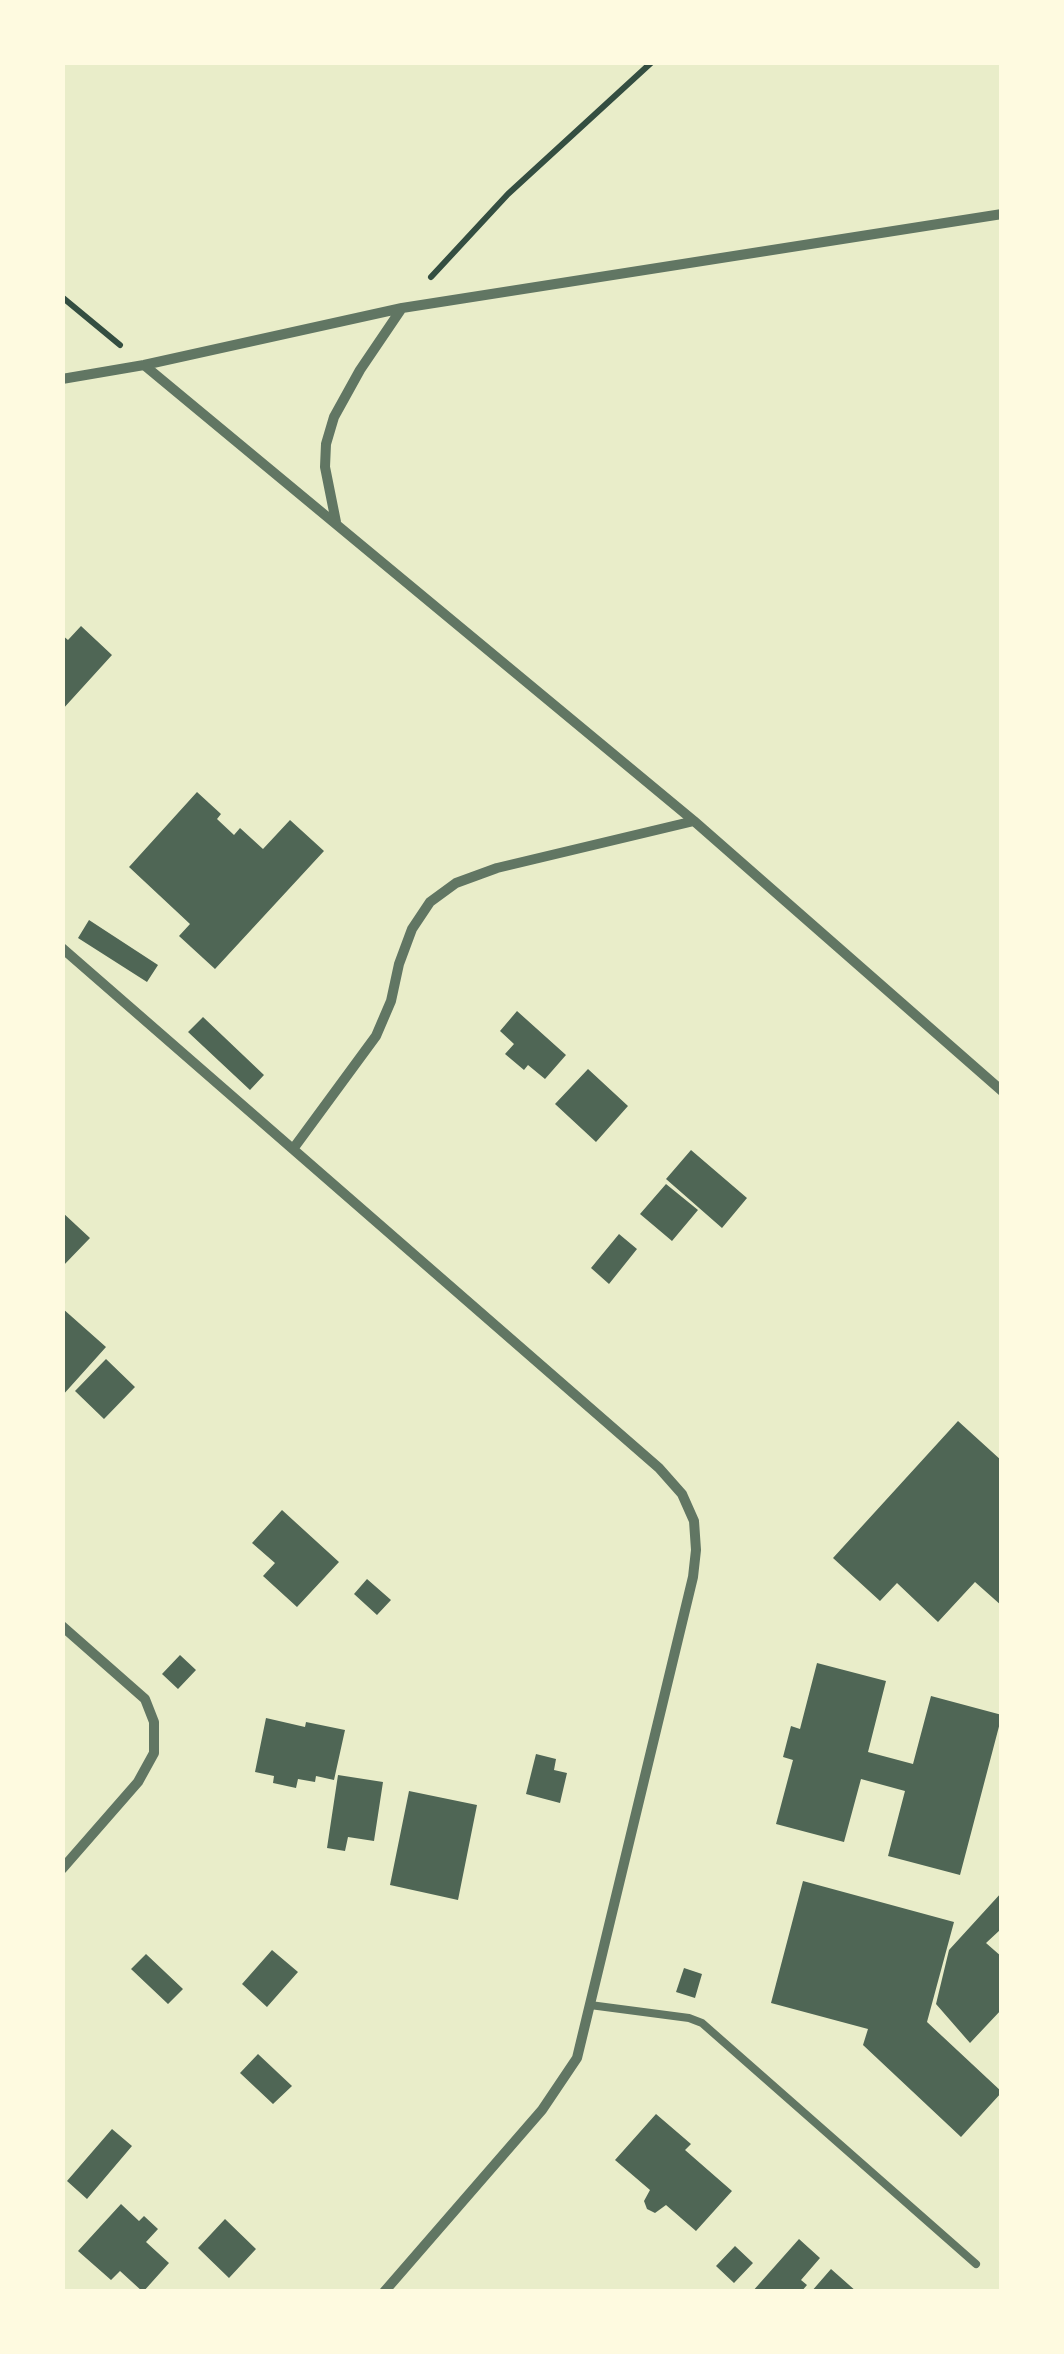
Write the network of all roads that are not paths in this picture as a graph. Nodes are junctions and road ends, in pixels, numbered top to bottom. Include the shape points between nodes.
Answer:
1 (1002, 214) edge
2 (402, 308) junction
3 (144, 365) junction
4 (62, 379) edge
5 (336, 523) junction
6 (694, 822) junction
7 (62, 948) edge
8 (1002, 1091) edge
9 (294, 1149) junction
10 (62, 1626) edge
11 (62, 1869) edge
12 (590, 2005) junction
13 (976, 2264) dead end
14 (384, 2292) edge

1 - 2 street
2 - 3 street
2 - 5 street via 345,394 326,444
3 - 4 street
3 - 5 street
5 - 6 street
6 - 8 street
6 - 9 street via 497,868 456,882 430,902 412,929 376,1036
7 - 9 street
9 - 12 street via 659,1468 694,1521 692,1577
10 - 11 street via 145,1698 154,1722 154,1753 138,1782
12 - 13 lane via 702,2024
12 - 14 street via 581,2047 542,2110

